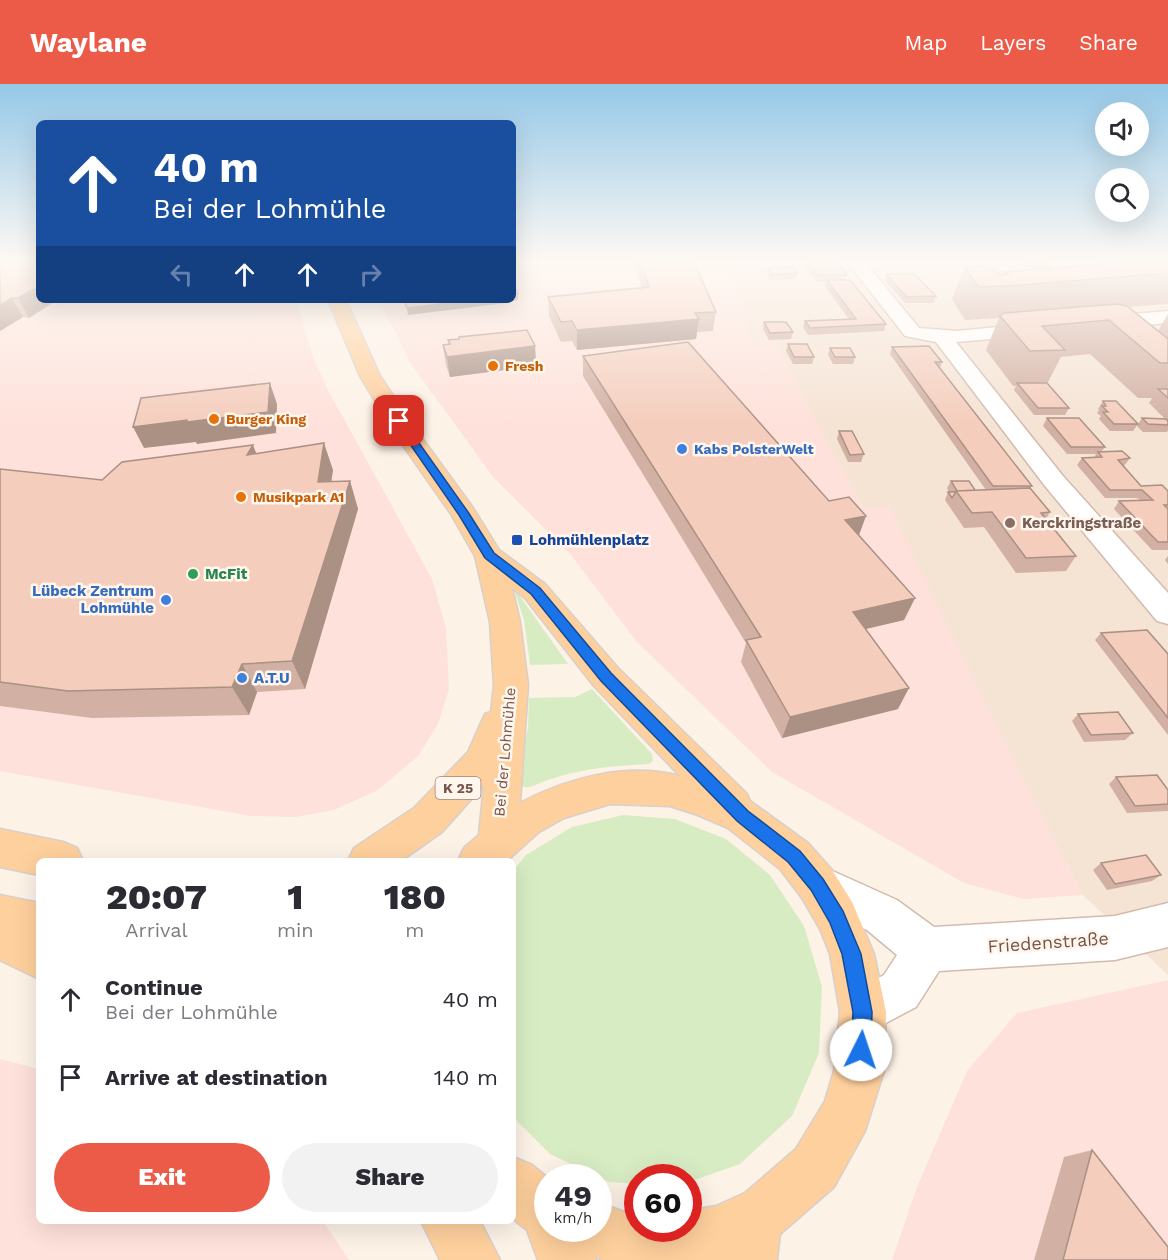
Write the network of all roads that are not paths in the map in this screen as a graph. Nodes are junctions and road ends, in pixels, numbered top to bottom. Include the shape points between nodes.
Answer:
1 (343, 315) edge
2 (898, 315) edge
3 (1168, 317) edge
4 (1115, 322) junction
5 (1080, 325) edge
6 (1057, 327) edge
7 (942, 337) junction
8 (1132, 337) edge
9 (489, 556) junction
10 (1168, 613) edge
11 (511, 685) junction
12 (742, 816) junction
13 (0, 848) edge
14 (488, 851) edge
15 (48, 858) edge
16 (372, 858) edge
17 (817, 885) junction
18 (0, 916) edge
19 (36, 923) edge
20 (1168, 925) edge
21 (0, 936) edge
22 (927, 950) junction
23 (36, 955) edge
24 (863, 1012) junction
25 (516, 1186) edge
26 (534, 1201) edge
27 (451, 1224) edge
28 (612, 1235) edge
29 (751, 1239) edge
30 (560, 1242) edge
31 (471, 1260) edge
32 (567, 1260) edge

1 - 9 main road, Bei der Lohmühle / K 25 via 370,376
2 - 7 street via 912,332
3 - 4 street
4 - 5 street
4 - 8 street
6 - 7 street
7 - 10 street via 1054,481
9 - 11 main road, Bei der Lohmühle / K 25 via 505,622
9 - 12 main road, Bei der Lohmühle / K 25 via 535,591 606,677
11 - 14 main road, Bei der Lohmühle / K 25
11 - 16 main road, K 25 via 483,761 428,820
12 - 14 main road via 670,790 610,788 554,804 525,820
12 - 17 main road via 794,856
13 - 15 main road
17 - 22 street via 882,915
17 - 24 main road via 837,917 852,954
18 - 19 main road
20 - 22 street, Friedenstraße via 1114,938
21 - 23 main road
22 - 24 street via 900,991
24 - 29 main road via 859,1071 847,1113 815,1168 765,1213
25 - 26 main road
27 - 31 main road
28 - 29 main road via 624,1240 671,1242 717,1234
30 - 32 main road

